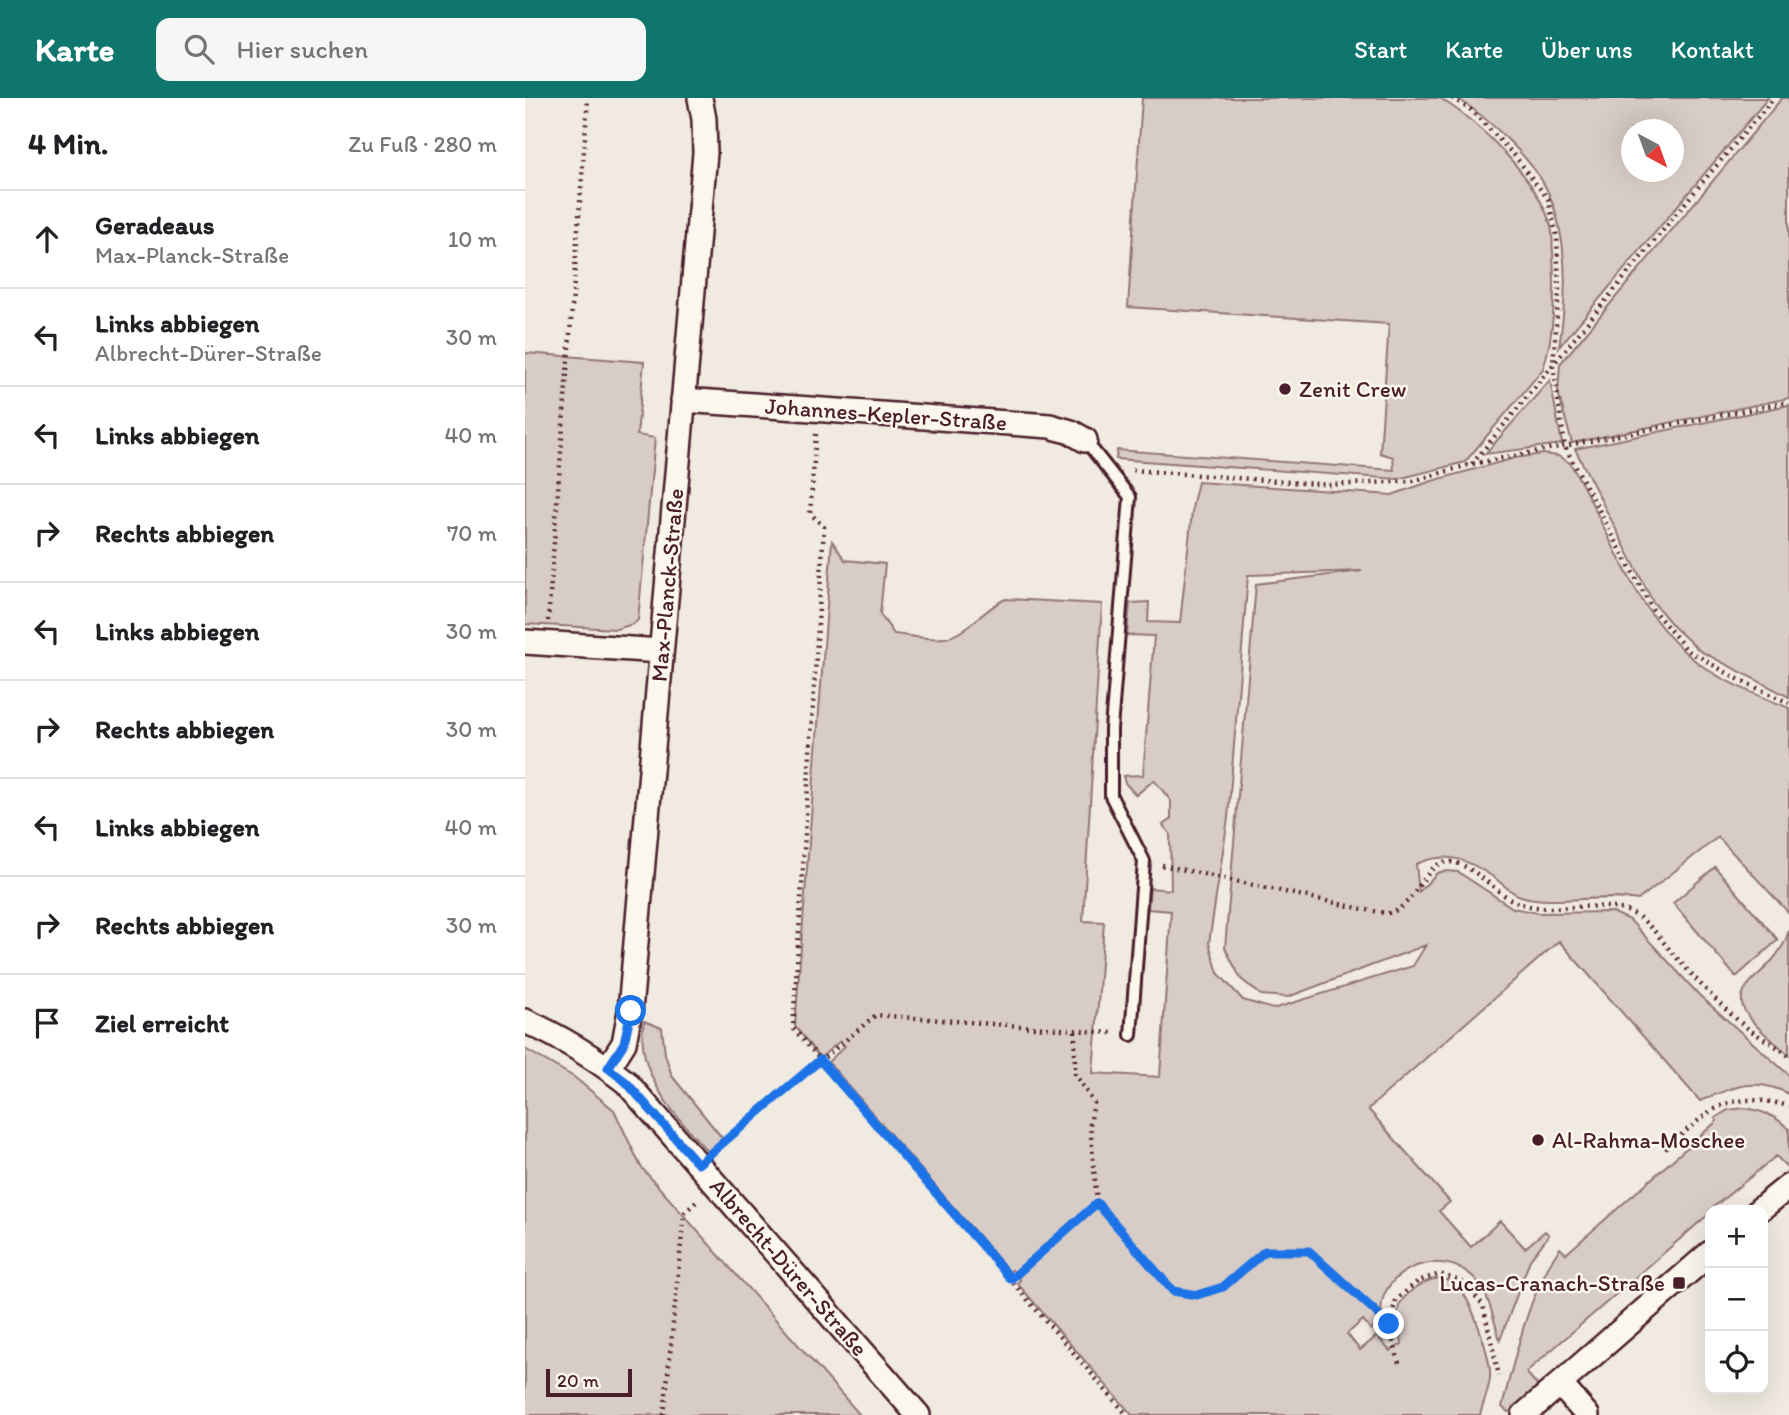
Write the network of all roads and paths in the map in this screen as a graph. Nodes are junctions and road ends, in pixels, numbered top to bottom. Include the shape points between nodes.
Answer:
1 (588, 98) edge
2 (700, 98) edge
3 (1452, 98) edge
4 (1774, 98) edge
5 (1553, 364) junction
6 (683, 400) junction
7 (1789, 402) edge
8 (818, 409) junction
9 (1085, 440) joint
10 (1565, 447) junction
11 (1472, 464) junction
12 (1108, 468) junction
13 (536, 643) edge
14 (661, 652) junction
15 (1789, 703) edge
16 (1145, 861) junction
17 (525, 1021) edge
18 (1075, 1031) junction
19 (1131, 1035) joint
20 (1789, 1056) edge
21 (820, 1060) junction
22 (608, 1068) junction
23 (1789, 1106) edge
24 (1665, 1149) dead end
25 (698, 1164) junction
26 (716, 1185) junction
27 (1789, 1186) edge
28 (1097, 1203) junction
29 (1765, 1205) edge
30 (1705, 1257) edge
31 (1011, 1279) junction
32 (1389, 1324) junction
33 (1399, 1363) dead end
34 (1499, 1376) dead end
35 (1560, 1384) junction
36 (664, 1415) edge
37 (918, 1415) edge
38 (1127, 1415) edge
39 (1524, 1415) edge
40 (1587, 1415) edge

1 - 13 path
2 - 6 street, Max-Planck-Straße via 705,153
3 - 5 path via 1470,109 1515,156 1548,199 1557,237 1559,291
4 - 5 path
5 - 10 path
5 - 11 path
6 - 8 street, Johannes-Kepler-Straße
6 - 14 street, Max-Planck-Straße
7 - 10 path
8 - 9 street, Johannes-Kepler-Straße via 1050,426
8 - 21 path via 810,513 824,527 793,1028
9 - 12 lane
10 - 11 path
10 - 15 path via 1653,610 1687,650
11 - 12 path via 1413,481 1329,485
12 - 16 lane via 1130,497 1111,729 1111,796
13 - 14 street
14 - 22 street, Max-Planck-Straße via 631,1011 624,1043
16 - 19 lane
16 - 20 path via 1389,913 1409,901 1433,868 1447,862 1469,869 1515,902 1538,908 1599,906 1627,911 1651,928 1703,989 1742,1025
17 - 22 street, Albrecht-Dürer-Straße
18 - 19 path
18 - 21 path via 876,1016
18 - 28 path via 1075,1073 1094,1103 1090,1124
21 - 25 path
21 - 31 path
22 - 25 street, Albrecht-Dürer-Straße via 626,1082
23 - 24 path via 1742,1098 1712,1109
25 - 26 street, Albrecht-Dürer-Straße
26 - 36 path via 684,1213
26 - 37 street, Albrecht-Dürer-Straße
27 - 29 street
28 - 31 path
28 - 32 path via 1173,1291 1197,1295 1223,1287 1265,1251 1309,1251
30 - 35 street
31 - 38 path
32 - 33 path
32 - 34 path via 1397,1300 1418,1281 1440,1274 1465,1283 1483,1305
35 - 39 street
35 - 40 street

